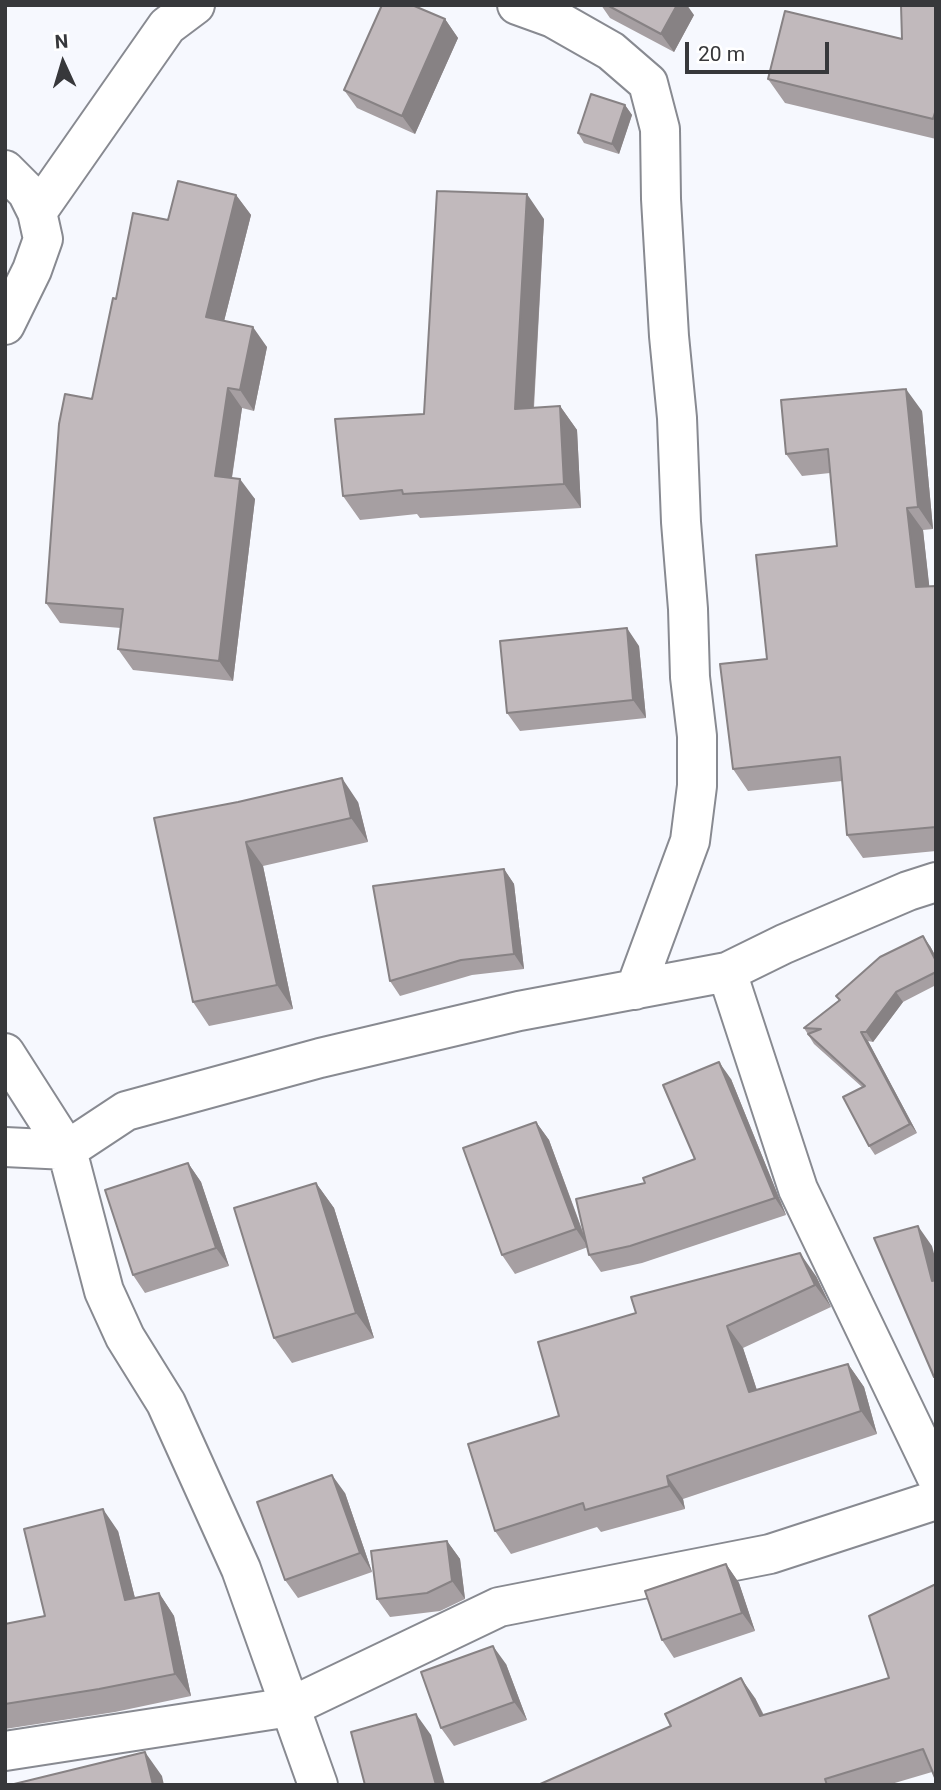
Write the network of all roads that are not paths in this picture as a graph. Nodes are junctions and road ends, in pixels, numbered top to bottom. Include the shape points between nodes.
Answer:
1 (195, 5) edge
2 (517, 5) edge
3 (5, 170) edge
4 (37, 212) junction
5 (5, 325) edge
6 (936, 882) edge
7 (727, 972) junction
8 (635, 990) junction
9 (5, 1053) edge
10 (5, 1147) edge
11 (67, 1150) junction
12 (936, 1476) edge
13 (936, 1500) edge
14 (290, 1707) junction
15 (5, 1751) edge
16 (318, 1785) edge

1 - 4 street via 167,26
2 - 8 street via 553,18 611,51 648,83 660,129 697,786 690,841
3 - 4 street via 27,192
4 - 5 street via 43,239
6 - 7 street via 783,944
7 - 8 street
7 - 12 street via 797,1189
8 - 11 street via 505,1014 125,1111
9 - 11 street
10 - 11 street
11 - 14 street via 104,1291 125,1337 166,1403 241,1569
13 - 14 street via 770,1554 499,1607
14 - 15 street
14 - 16 street

